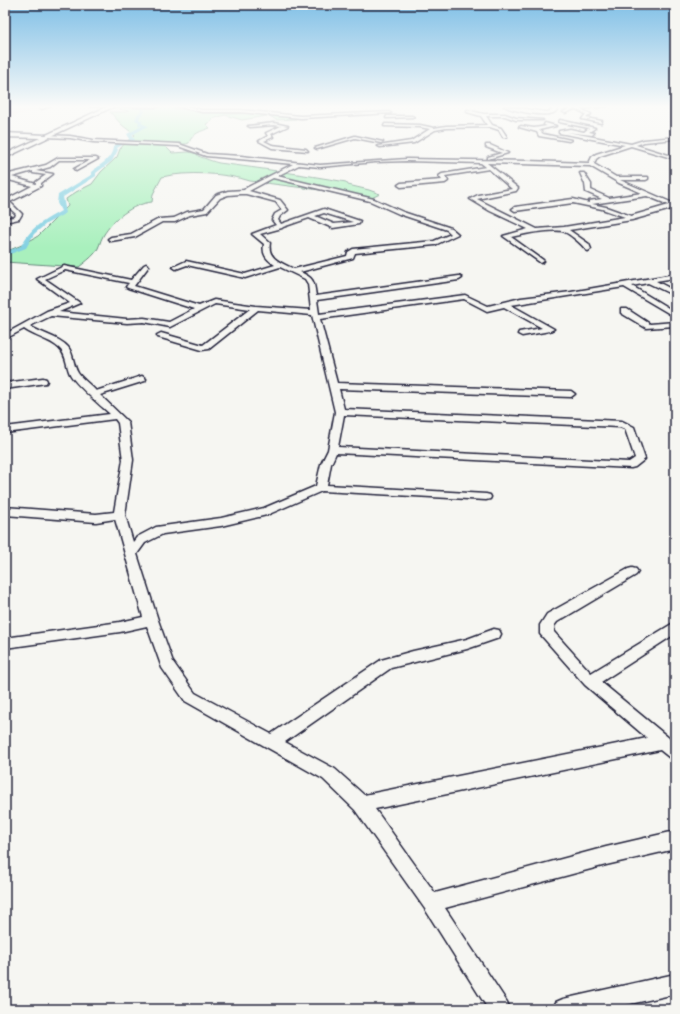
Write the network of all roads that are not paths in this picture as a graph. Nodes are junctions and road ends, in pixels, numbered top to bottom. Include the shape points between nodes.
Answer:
1 (201, 153) edge
2 (505, 153) edge
3 (603, 153) edge
4 (646, 153) edge
5 (660, 153) edge
6 (642, 154) dead end
7 (673, 157) edge
8 (660, 159) dead end
9 (483, 162) junction
10 (490, 162) junction
11 (297, 164) junction
12 (591, 164) junction
13 (491, 168) junction
14 (76, 170) dead end
15 (30, 171) junction
16 (498, 174) junction
17 (582, 174) dead end
18 (7, 177) edge
19 (274, 177) junction
20 (451, 177) dead end
21 (614, 178) junction
22 (646, 178) dead end
23 (401, 185) dead end
24 (36, 186) junction
25 (246, 192) junction
26 (648, 194) junction
27 (608, 200) junction
28 (584, 203) junction
29 (675, 206) edge
30 (515, 209) dead end
31 (310, 216) junction
32 (632, 218) junction
33 (5, 220) edge
34 (280, 227) junction
35 (564, 228) junction
36 (533, 230) junction
37 (111, 239) dead end
38 (588, 249) dead end
39 (541, 261) dead end
40 (280, 265) junction
41 (146, 266) dead end
42 (176, 267) dead end
43 (294, 271) junction
44 (675, 276) edge
45 (459, 278) dead end
46 (648, 280) junction
47 (133, 282) junction
48 (624, 284) junction
49 (675, 294) edge
50 (314, 298) junction
51 (504, 304) junction
52 (256, 308) junction
53 (200, 309) junction
54 (624, 311) dead end
55 (50, 314) junction
56 (316, 315) junction
57 (675, 315) edge
58 (675, 324) edge
59 (24, 326) junction
60 (522, 334) dead end
61 (161, 336) dead end
62 (5, 337) edge
63 (142, 379) dead end
64 (43, 381) dead end
65 (5, 386) edge
66 (334, 386) junction
67 (94, 394) junction
68 (571, 394) dead end
69 (340, 412) junction
70 (117, 416) junction
71 (5, 430) edge
72 (333, 450) junction
73 (321, 488) junction
74 (486, 497) dead end
75 (5, 511) edge
76 (118, 514) junction
77 (131, 554) junction
78 (632, 572) dead end
79 (151, 620) junction
80 (675, 627) edge
81 (494, 634) dead end
82 (5, 643) edge
83 (590, 681) junction
84 (272, 742) junction
85 (663, 742) junction
86 (675, 752) edge
87 (361, 804) junction
88 (675, 840) edge
89 (430, 903) junction
90 (675, 984) edge
91 (500, 1009) edge
92 (563, 1009) edge

1 - 11 street
2 - 10 street via 490,157
3 - 12 street via 594,158
4 - 6 street
5 - 7 street
7 - 8 street
9 - 10 street
9 - 11 street via 376,158 324,166
9 - 13 street
10 - 12 street
11 - 19 street
12 - 21 street
13 - 16 street
13 - 23 street via 444,175 442,176 445,181
14 - 15 street via 96,159 58,159 48,166
15 - 18 street
15 - 24 street via 51,174
16 - 20 street
16 - 36 street via 515,188 514,190 473,199
17 - 27 street via 588,184 588,191
18 - 24 street
19 - 25 street
19 - 43 street via 372,200 455,234 435,243 353,251 350,253 351,257
21 - 22 street
21 - 26 street
24 - 33 street via 6,202 19,214 17,218
25 - 34 street via 278,201 285,210 277,215 275,220
25 - 37 street via 226,192 210,203 205,211 189,213 175,220 162,220 133,236
26 - 27 street
26 - 29 street
27 - 28 street
28 - 30 street via 573,201
28 - 32 street
29 - 32 street
31 - 31 street via 324,211 357,223 333,226
31 - 34 street
32 - 35 street
34 - 40 street via 255,234 267,243 268,257
35 - 36 street
35 - 38 street via 587,245
36 - 39 street via 506,236
40 - 42 street via 245,276 186,263
40 - 43 street
41 - 47 street
43 - 50 street via 308,278
44 - 46 street
45 - 50 street
46 - 48 street
46 - 49 street
47 - 53 street via 130,287
47 - 55 street via 64,268 40,279 76,304
48 - 51 street
48 - 57 street
50 - 56 street
51 - 56 street via 487,309 465,297
51 - 60 street via 550,329
52 - 53 street via 214,302
52 - 56 street
52 - 61 street via 206,347
53 - 55 street via 170,325 144,320
54 - 58 street via 649,326
55 - 59 street
56 - 66 street
59 - 62 street
59 - 67 street via 64,348 70,358 74,374
63 - 67 street
64 - 65 street
66 - 68 street
66 - 69 street
67 - 70 street
69 - 72 street
69 - 72 street via 622,424 629,427 640,459 630,465
70 - 71 street
70 - 76 street via 122,422 128,460
72 - 73 street via 326,464
73 - 74 street
73 - 77 street via 267,511 221,522 160,530 141,540
75 - 76 street via 96,518
76 - 77 street
77 - 79 street
78 - 83 street via 552,618 547,625 547,634
79 - 82 street via 120,627
79 - 84 street via 167,664 190,697
80 - 83 street
81 - 84 street via 476,643 386,664
83 - 85 street
84 - 87 street via 329,774
85 - 86 street
85 - 87 street
87 - 89 street
88 - 89 street
89 - 91 street
90 - 92 street

